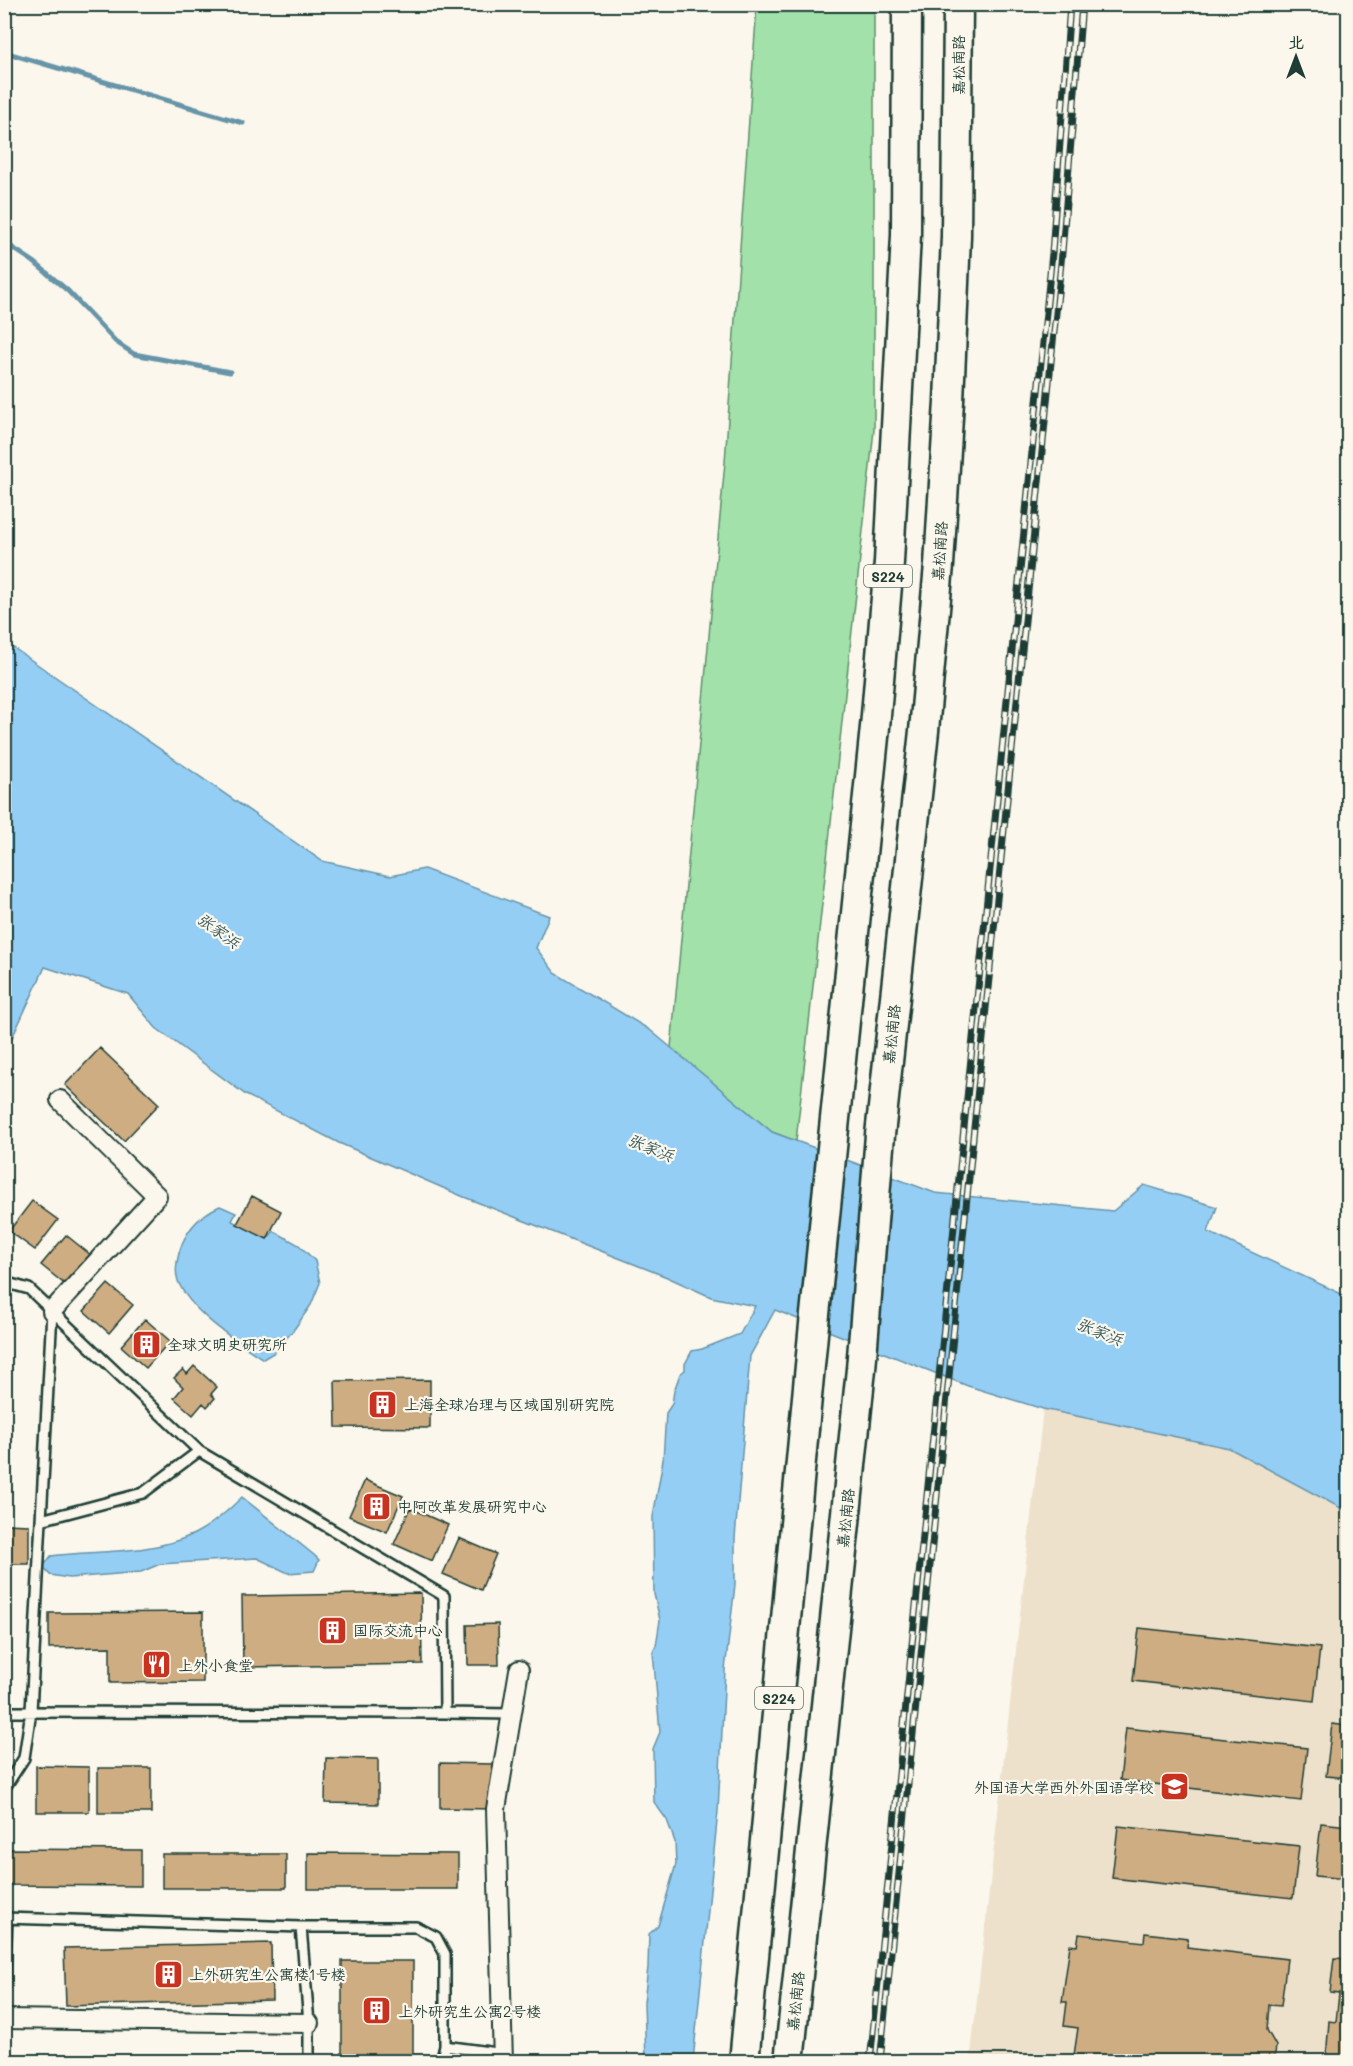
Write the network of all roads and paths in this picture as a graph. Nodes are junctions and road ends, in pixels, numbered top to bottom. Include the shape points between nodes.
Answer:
1 (907, 4) edge
2 (958, 4) edge
3 (60, 1100) dead end
4 (4, 1282) edge
5 (52, 1311) junction
6 (200, 1450) junction
7 (41, 1520) junction
8 (519, 1670) dead end
9 (4, 1712) edge
10 (31, 1712) junction
11 (445, 1713) junction
12 (512, 1714) junction
13 (4, 1789) edge
14 (6, 1918) edge
15 (301, 1927) junction
16 (4, 1989) edge
17 (4, 2019) edge
18 (309, 2023) junction
19 (445, 2046) junction
20 (504, 2058) edge
21 (309, 2061) edge
22 (441, 2061) edge
23 (744, 2061) edge
24 (789, 2061) edge

1 - 23 main road, S224 via 906,235 889,562
2 - 24 main road, 嘉松南路 / S224 via 956,236 939,565
3 - 5 street via 157,1196
4 - 5 lane via 29,1288
5 - 6 lane
5 - 7 lane
6 - 7 lane via 143,1493
6 - 11 lane via 444,1596
7 - 10 lane
8 - 12 street
9 - 10 lane
10 - 11 lane
10 - 13 lane via 24,1758
11 - 12 lane
12 - 20 street via 496,1809
14 - 15 lane
14 - 16 lane
15 - 18 lane
15 - 19 lane via 416,1927 436,1937 446,1954
17 - 18 street
18 - 21 lane
19 - 20 lane
19 - 22 lane

